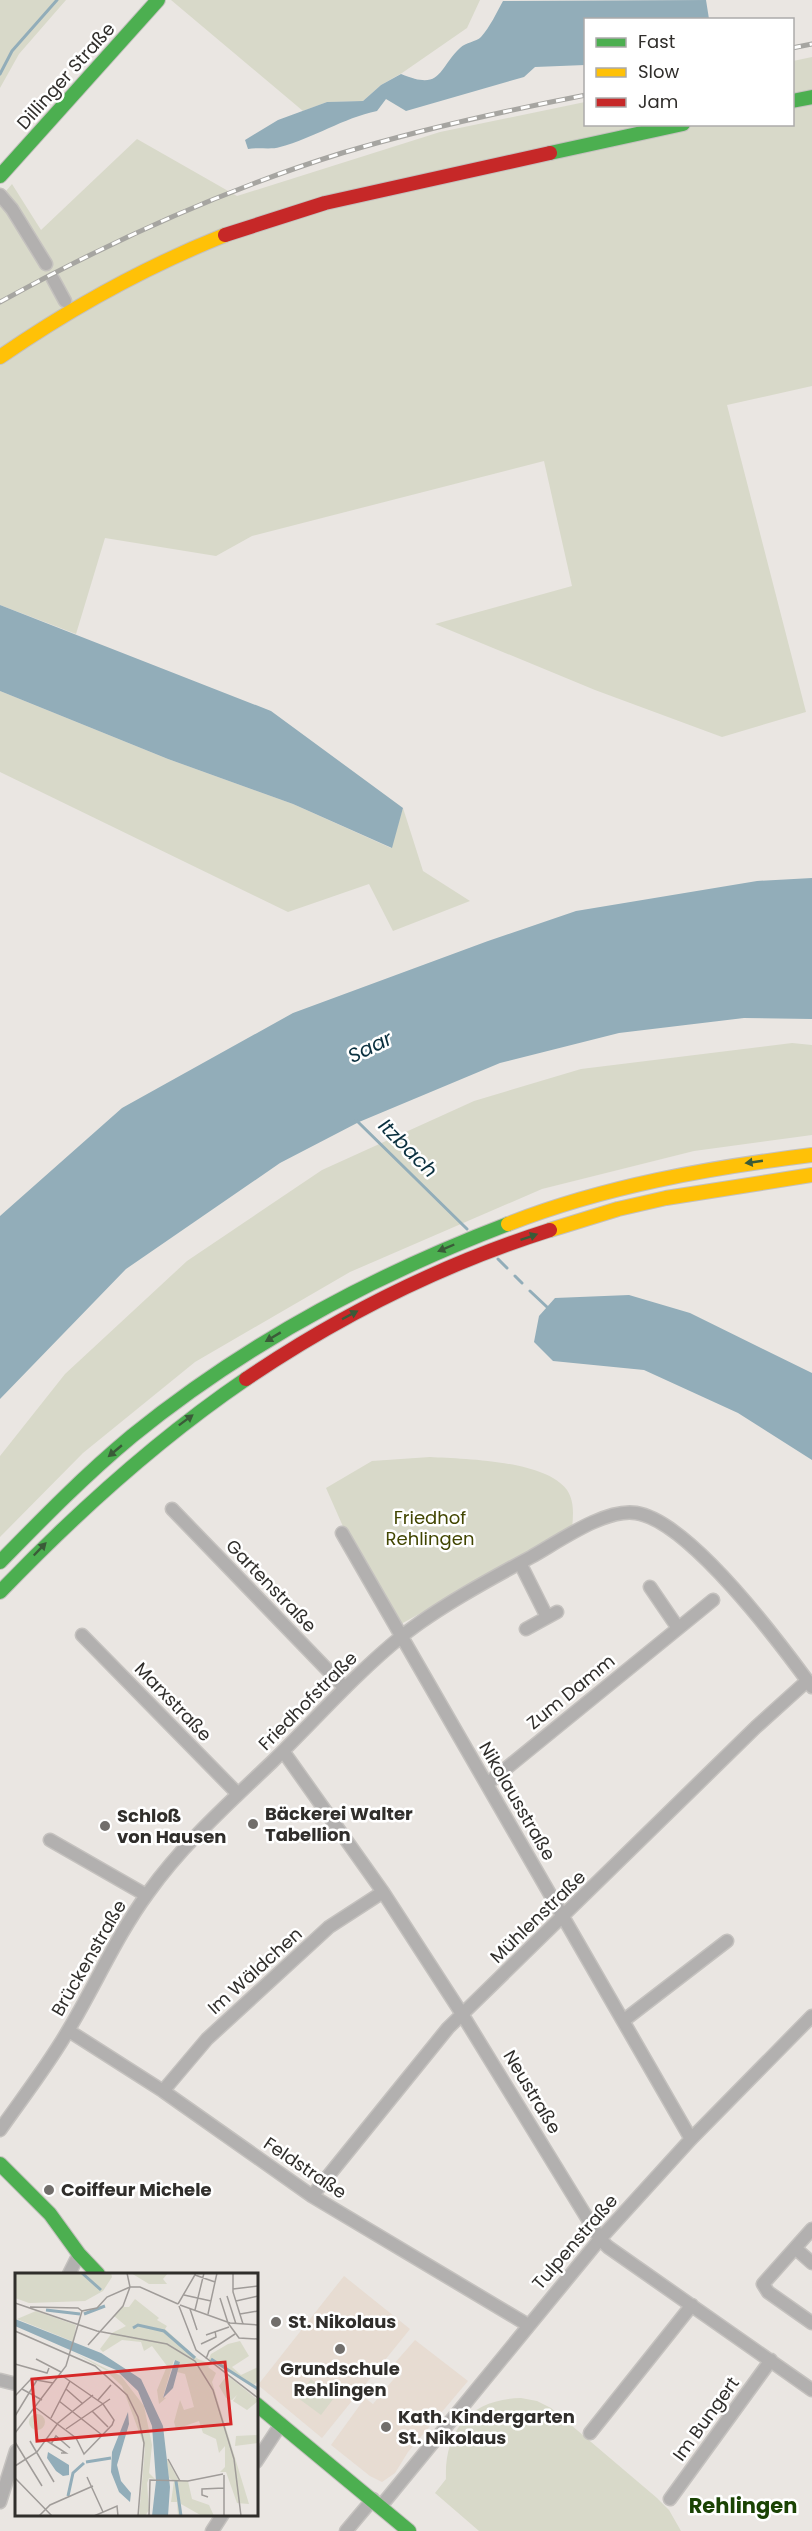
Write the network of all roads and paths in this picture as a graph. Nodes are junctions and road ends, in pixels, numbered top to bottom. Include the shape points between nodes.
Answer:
1 (158, 0) edge
2 (812, 97) edge
3 (794, 101) edge
4 (674, 126) edge
5 (0, 176) edge
6 (0, 195) edge
7 (46, 264) dead end
8 (53, 279) dead end
9 (65, 301) dead end
10 (0, 357) edge
11 (812, 1155) edge
12 (812, 1175) edge
13 (172, 1509) dead end
14 (342, 1533) dead end
15 (0, 1562) edge
16 (520, 1563) junction
17 (651, 1587) dead end
18 (0, 1592) edge
19 (713, 1600) dead end
20 (526, 1629) dead end
21 (678, 1629) junction
22 (82, 1635) dead end
23 (403, 1635) junction
24 (810, 1684) edge
25 (345, 1688) junction
26 (283, 1751) junction
27 (487, 1784) junction
28 (238, 1794) junction
29 (50, 1840) dead end
30 (383, 1892) junction
31 (146, 1895) junction
32 (563, 1918) junction
33 (727, 1941) dead end
34 (462, 2014) junction
35 (812, 2016) edge
36 (623, 2021) junction
37 (69, 2031) junction
38 (163, 2091) junction
39 (0, 2130) edge
40 (691, 2139) junction
41 (0, 2164) edge
42 (312, 2196) junction
43 (812, 2229) edge
44 (600, 2239) junction
45 (795, 2248) junction
46 (79, 2254) junction
47 (812, 2263) edge
48 (70, 2273) edge
49 (97, 2273) edge
50 (692, 2305) junction
51 (812, 2323) edge
52 (528, 2325) junction
53 (771, 2360) junction
54 (0, 2380) edge
55 (15, 2384) edge
56 (812, 2390) edge
57 (258, 2406) edge
58 (281, 2424) junction
59 (590, 2433) dead end
60 (15, 2454) edge
61 (258, 2459) edge
62 (670, 2499) dead end
63 (0, 2502) edge
64 (377, 2503) junction
65 (222, 2516) edge
66 (212, 2531) edge
67 (346, 2531) edge
68 (409, 2531) edge

1 - 5 main road, Dillinger Straße
2 - 3 main road
4 - 10 main road via 347,196 203,243 70,310
6 - 7 street
8 - 9 street
11 -> 15 main road via 726,1166 615,1190 480,1233 372,1281 256,1347 176,1402 90,1472
18 -> 12 main road via 69,1519 151,1446 267,1364 381,1299 487,1252 620,1209 695,1192
13 - 25 street, Gartenstraße
14 - 23 street, Nikolausstraße
16 - 20 street via 552,1615
16 - 23 street, Friedhofstraße
16 - 24 street, Friedhofstraße via 600,1520 619,1513 646,1515 691,1547 731,1585
17 - 21 street
19 - 21 street, Zum Damm
21 - 27 street, Zum Damm
22 - 28 street, Marxstraße
23 - 25 street, Friedhofstraße
23 - 27 street, Nikolausstraße
24 - 32 street, Mühlenstraße via 756,1726
25 - 26 street, Friedhofstraße
26 - 28 street, Friedhofstraße
26 - 30 street, Neustraße
27 - 32 street, Nikolausstraße
28 - 31 street, Friedhofstraße
29 - 31 street, Brückenstraße
30 - 34 street, Neustraße
30 - 38 street, Im Wäldchen via 329,1928 207,2039
31 - 37 street, Brückenstraße
32 - 34 street, Mühlenstraße
32 - 36 street, Nikolausstraße
33 - 36 street
34 - 42 street, Mühlenstraße
34 - 44 street, Neustraße
35 - 40 street, Tulpenstraße
36 - 40 street, Nikolausstraße
37 - 38 street, Feldstraße
37 - 39 street, Brückenstraße
38 - 42 street, Feldstraße
40 - 44 street, Tulpenstraße
41 - 46 main road via 50,2214
42 - 52 street, Feldstraße
43 - 45 street
44 - 50 street, Neustraße
44 - 52 street, Tulpenstraße
45 - 47 street
45 - 51 street via 763,2284 768,2292
46 - 48 street
46 - 49 main road
50 - 53 street, Neustraße
50 - 59 street
52 - 64 street, Tulpenstraße
53 - 56 street, Neustraße
53 - 62 street, Im Bungert
54 - 55 street
57 - 58 main road
58 - 61 street
58 - 64 main road
60 - 63 street
64 - 67 street, Tulpenstraße
64 - 68 main road
65 - 66 street

